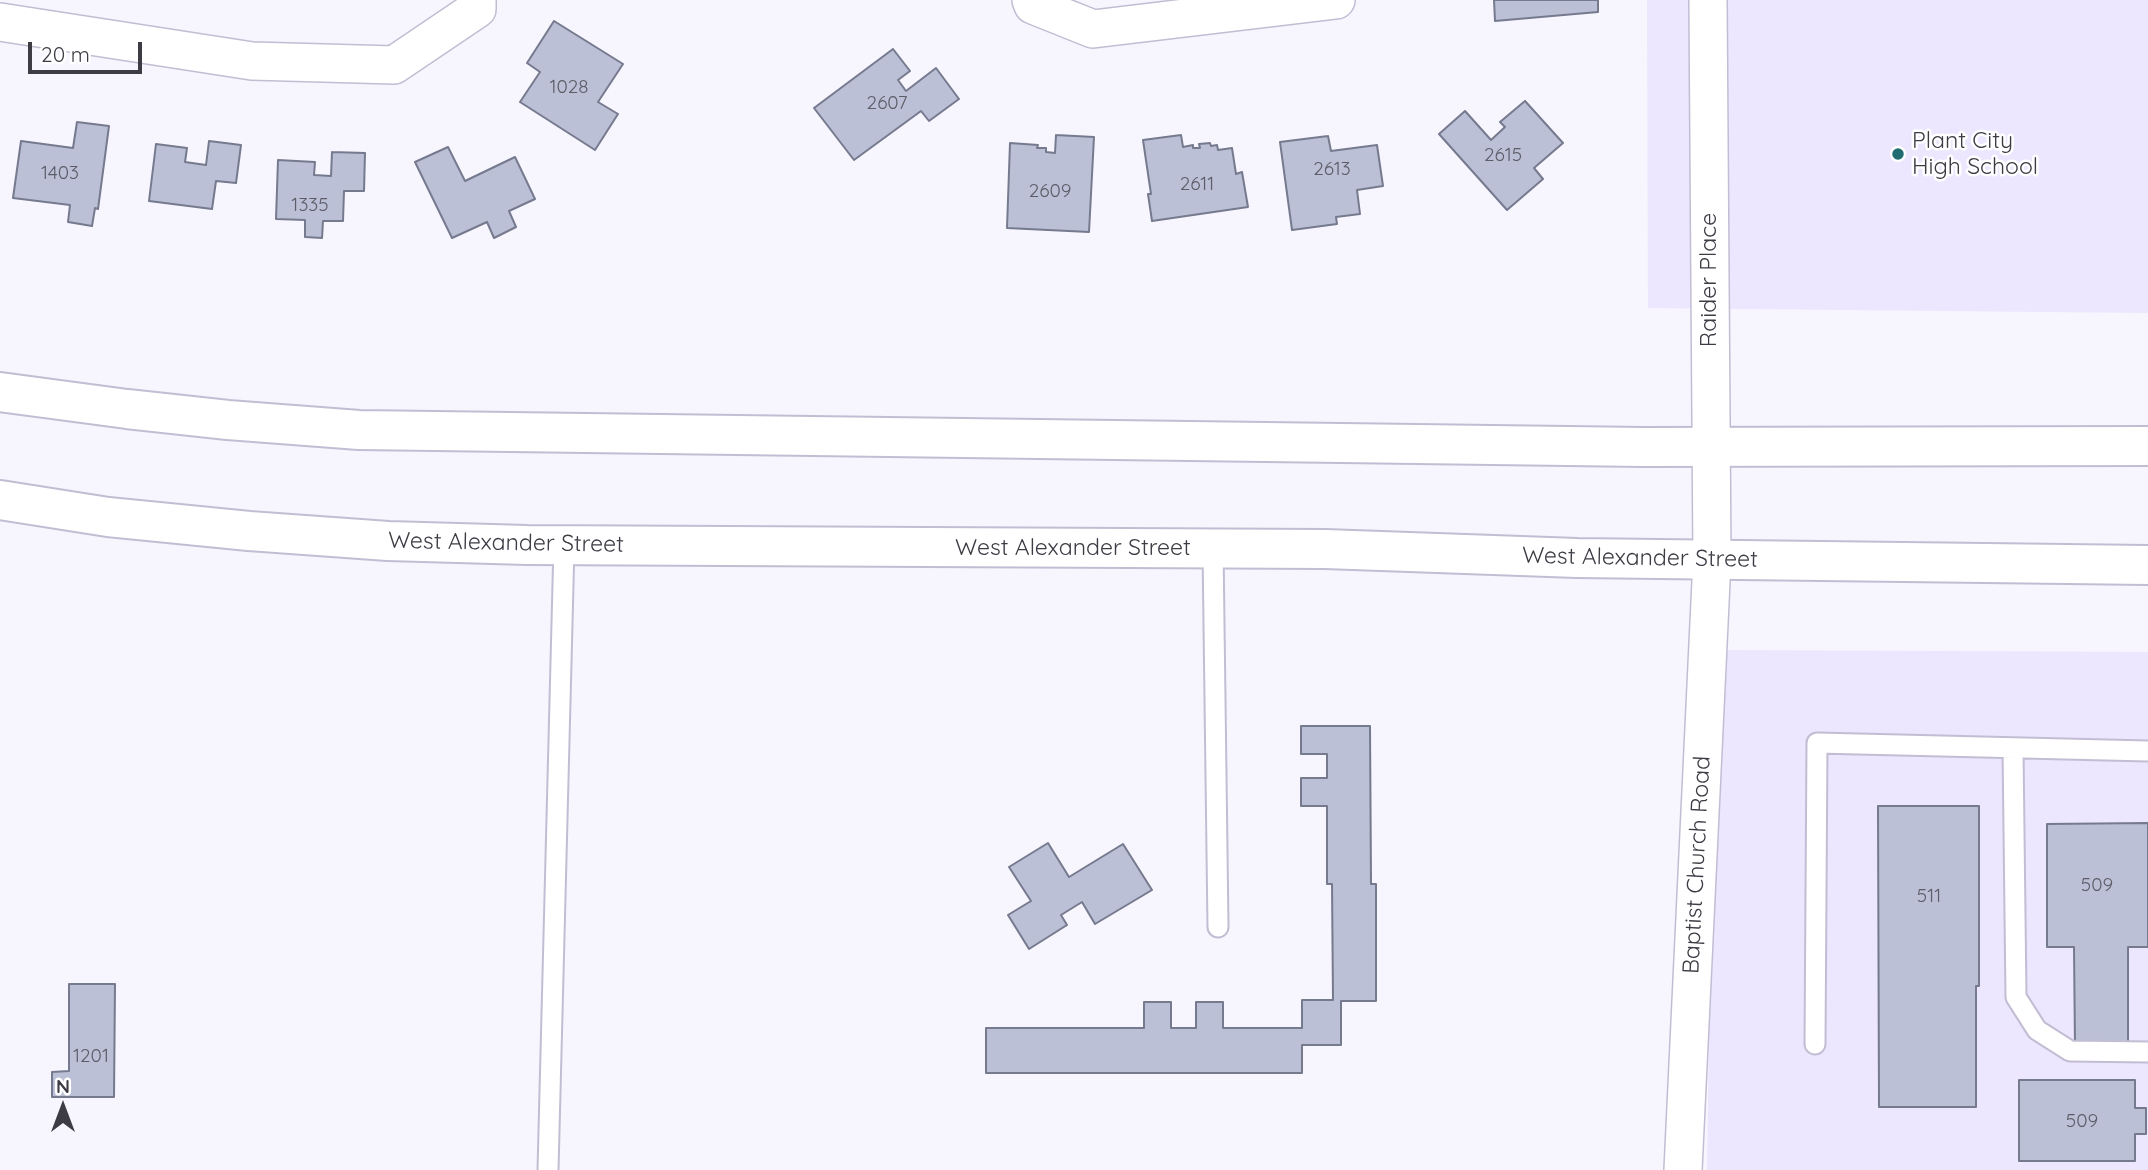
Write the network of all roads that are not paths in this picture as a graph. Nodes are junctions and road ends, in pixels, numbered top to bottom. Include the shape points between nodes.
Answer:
1 (477, 0) edge
2 (1031, 0) edge
3 (1336, 0) edge
4 (1708, 0) edge
5 (0, 22) edge
6 (0, 392) edge
7 (2148, 446) edge
8 (1711, 447) junction
9 (0, 500) edge
10 (564, 545) junction
11 (1213, 548) junction
12 (1712, 560) junction
13 (2148, 565) edge
14 (2012, 748) junction
15 (2148, 751) edge
16 (1218, 927) dead end
17 (1815, 1044) dead end
18 (2148, 1052) edge
19 (548, 1170) edge
20 (1683, 1170) edge

1 - 5 street via 477,9 394,65 252,61
2 - 3 street via 1033,5 1093,29
4 - 8 street, Raider Place
6 - 8 main road via 190,416 359,430
7 - 8 main road
8 - 12 street, Raider Place
9 - 10 main road, West Alexander Street via 108,517 261,532 388,541
10 - 11 main road, West Alexander Street
10 - 19 lane
11 - 12 main road, West Alexander Street
11 - 16 lane
12 - 13 main road, West Alexander Street
12 - 20 street, Baptist Church Road
14 - 15 lane
14 - 17 lane via 1818,743
14 - 18 lane via 2016,997 2036,1030 2070,1051

